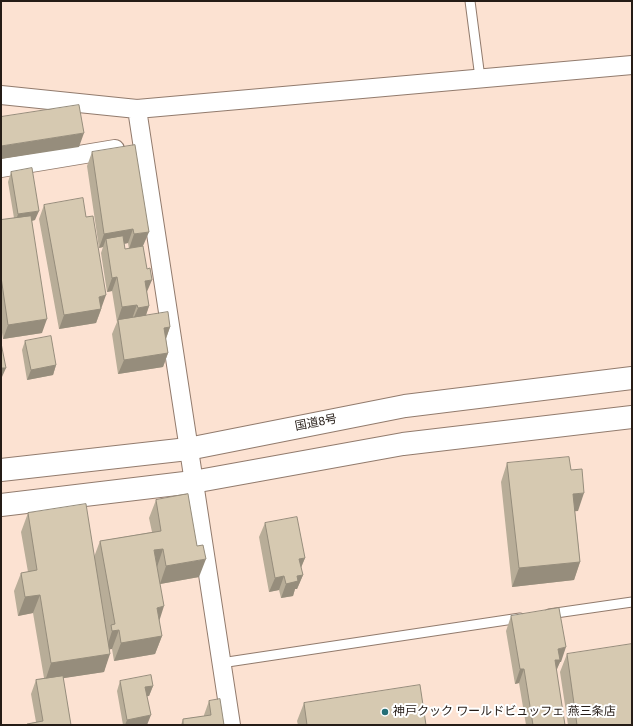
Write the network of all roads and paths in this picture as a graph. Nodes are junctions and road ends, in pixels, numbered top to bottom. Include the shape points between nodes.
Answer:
1 (470, 1) edge
2 (632, 65) edge
3 (480, 78) junction
4 (1, 95) edge
5 (137, 109) junction
6 (142, 145) junction
7 (1, 168) edge
8 (632, 378) edge
9 (632, 417) edge
10 (188, 448) junction
11 (1, 470) edge
12 (193, 482) junction
13 (1, 505) edge
14 (632, 602) edge
15 (221, 663) junction
16 (231, 725) edge

1 - 3 lane
2 - 3 street
3 - 5 street
4 - 5 street
5 - 6 street
6 - 7 street
6 - 10 street
8 - 10 highway, 国道8号 via 405,406
9 - 12 highway via 403,444
10 - 11 highway, 国道8号
10 - 12 street
12 - 13 highway
12 - 15 street
14 - 15 lane
15 - 16 street

